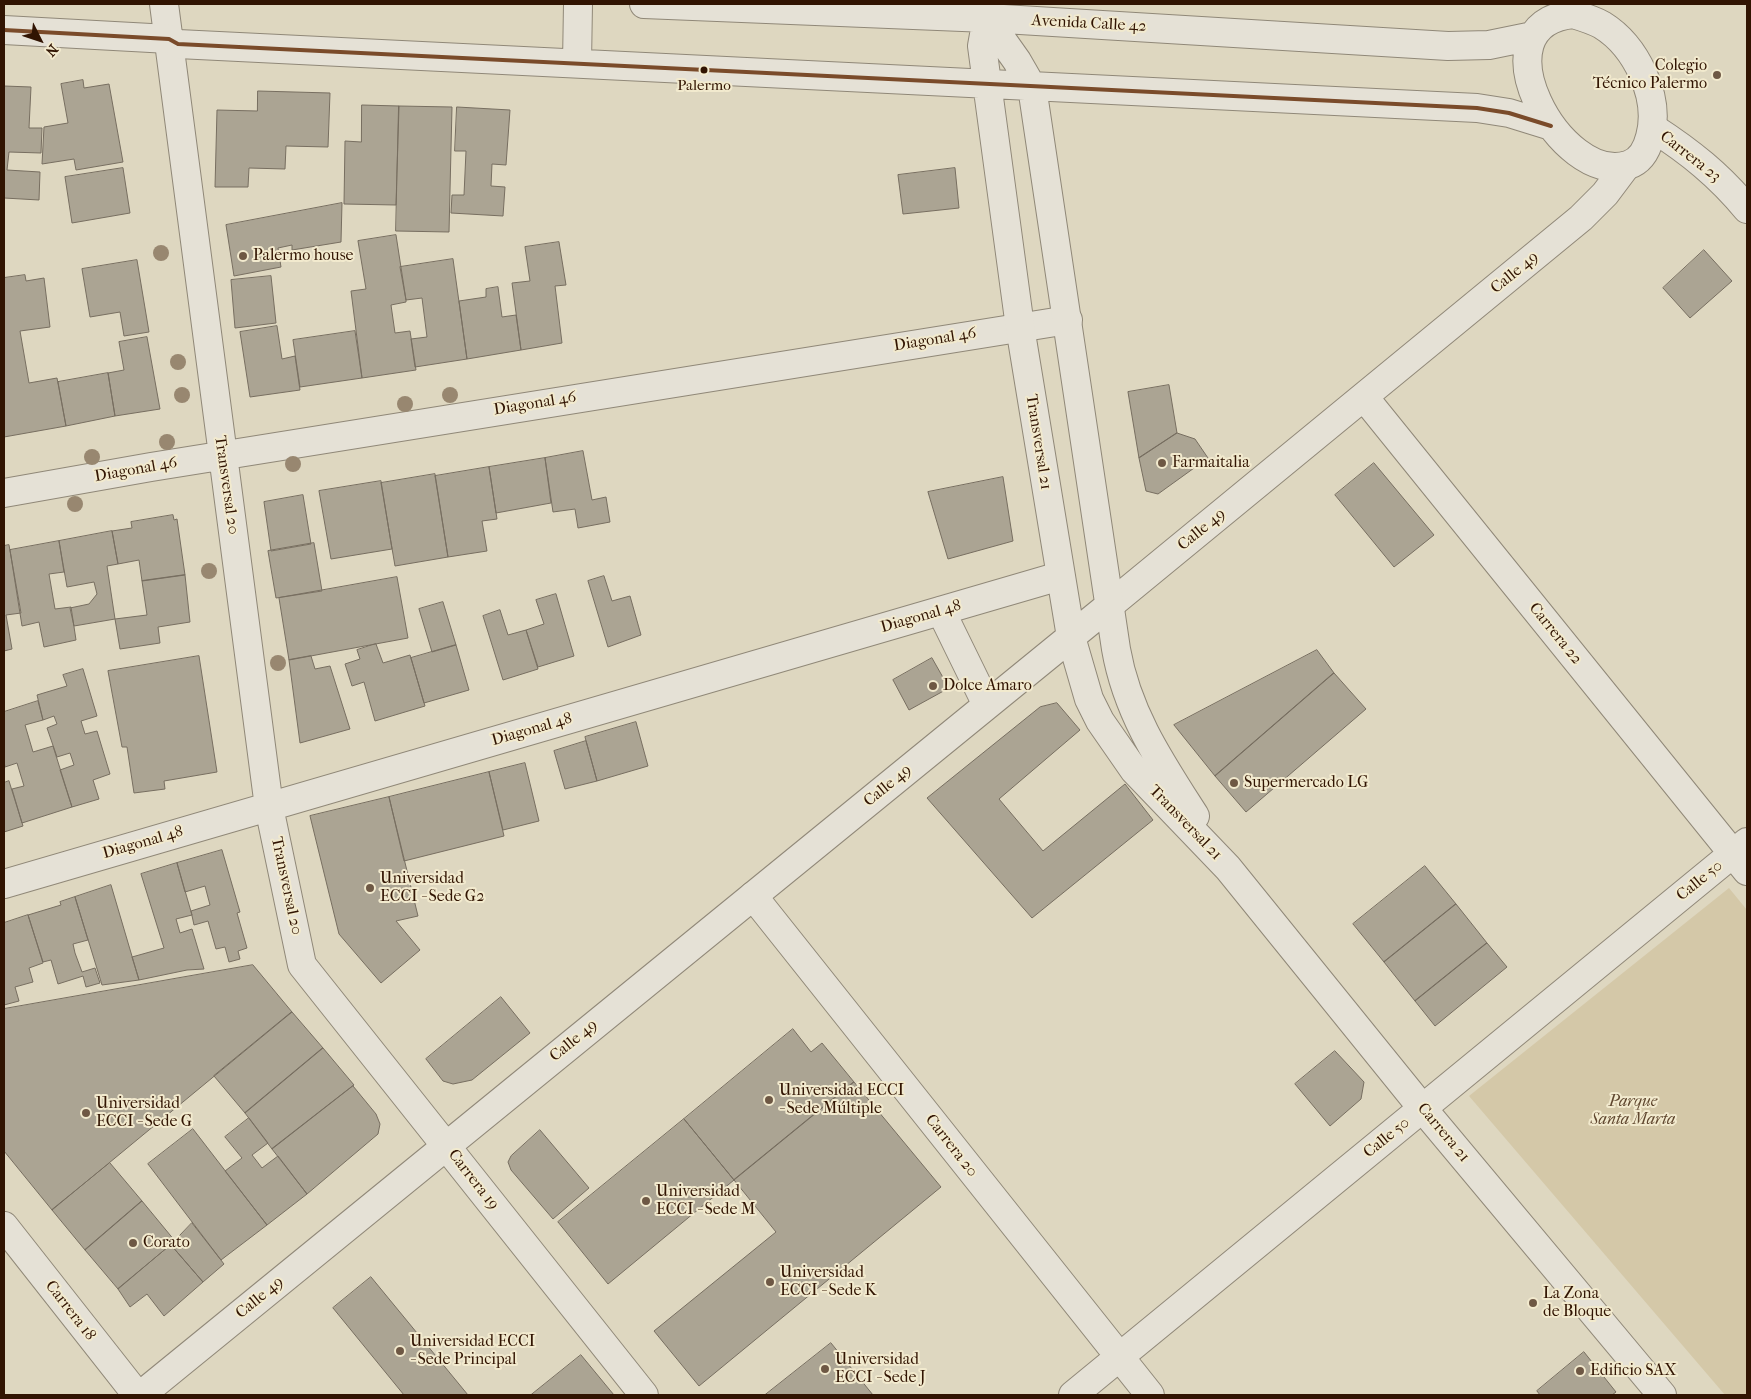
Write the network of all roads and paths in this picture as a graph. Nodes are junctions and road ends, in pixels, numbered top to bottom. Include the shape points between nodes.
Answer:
1 (164, 4) edge
2 (578, 4) edge
3 (644, 4) edge
4 (989, 8) edge
5 (1598, 15) edge
6 (1544, 20) edge
7 (4, 30) edge
8 (169, 39) junction
9 (576, 63) junction
10 (986, 85) junction
11 (1032, 87) junction
12 (1551, 126) junction
13 (1653, 128) junction
14 (1626, 166) junction
15 (1747, 209) edge
16 (1068, 320) junction
17 (1020, 327) junction
18 (1364, 397) junction
19 (222, 456) junction
20 (4, 493) edge
21 (1060, 576) junction
22 (1110, 605) junction
23 (941, 611) junction
24 (1071, 637) junction
25 (987, 705) junction
26 (269, 807) junction
27 (1743, 856) edge
28 (1228, 868) junction
29 (4, 884) edge
30 (753, 896) junction
31 (302, 965) joint
32 (1423, 1109) junction
33 (446, 1146) junction
34 (4, 1226) edge
35 (1120, 1357) junction
36 (137, 1395) edge
37 (140, 1395) edge
38 (644, 1395) edge
39 (1073, 1395) edge
40 (1150, 1395) edge
41 (1662, 1395) edge

1 - 8 street, Transversal 20
2 - 9 street
3 - 4 street, Avenida Calle 42
4 - 6 street, Avenida Calle 42 via 1448,46 1489,45
4 - 10 street, Transversal 21 via 982,46
4 - 11 street
5 - 6 street via 1573,14
5 - 13 street via 1637,63 1646,81 1652,99
6 - 12 street via 1528,51 1530,83 1539,109
7 - 8 street
8 - 9 street via 178,44
8 - 19 street, Transversal 20
9 - 10 street
10 - 11 street
10 - 17 street, Transversal 21
11 - 12 street via 1477,108
11 - 16 street, Transversal 21
12 - 14 street via 1576,152 1590,161 1612,167
13 - 14 street via 1646,150
13 - 15 street, Carrera 23 via 1694,155
14 - 18 street, Calle 49 via 1606,194 1581,218
16 - 17 street, Diagonal 46
16 - 22 street, Transversal 21
17 - 19 street, Diagonal 46
17 - 21 street, Transversal 21
18 - 22 street, Calle 49
18 - 27 street, Carrera 22
19 - 20 street, Diagonal 46
19 - 26 street, Transversal 20
21 - 23 street, Diagonal 48
21 - 24 street, Transversal 21
22 - 24 street, Calle 49
22 - 28 street, Transversal 21 via 1119,668 1137,720
23 - 25 street
23 - 26 street, Diagonal 48
24 - 25 street, Calle 49
24 - 28 street, Transversal 21 via 1089,699 1110,738 1134,770
25 - 30 street, Calle 49
26 - 29 street, Diagonal 48
26 - 31 street, Transversal 20
27 - 32 street, Calle 50
28 - 32 street, Carrera 21
30 - 33 street, Calle 49
30 - 35 street, Carrera 20
31 - 33 street, Carrera 19
32 - 35 street, Calle 50
32 - 41 street, Carrera 21
33 - 37 street, Calle 49
33 - 38 street, Carrera 19
34 - 36 street, Carrera 18
35 - 39 street, Calle 50
35 - 40 street, Carrera 20

